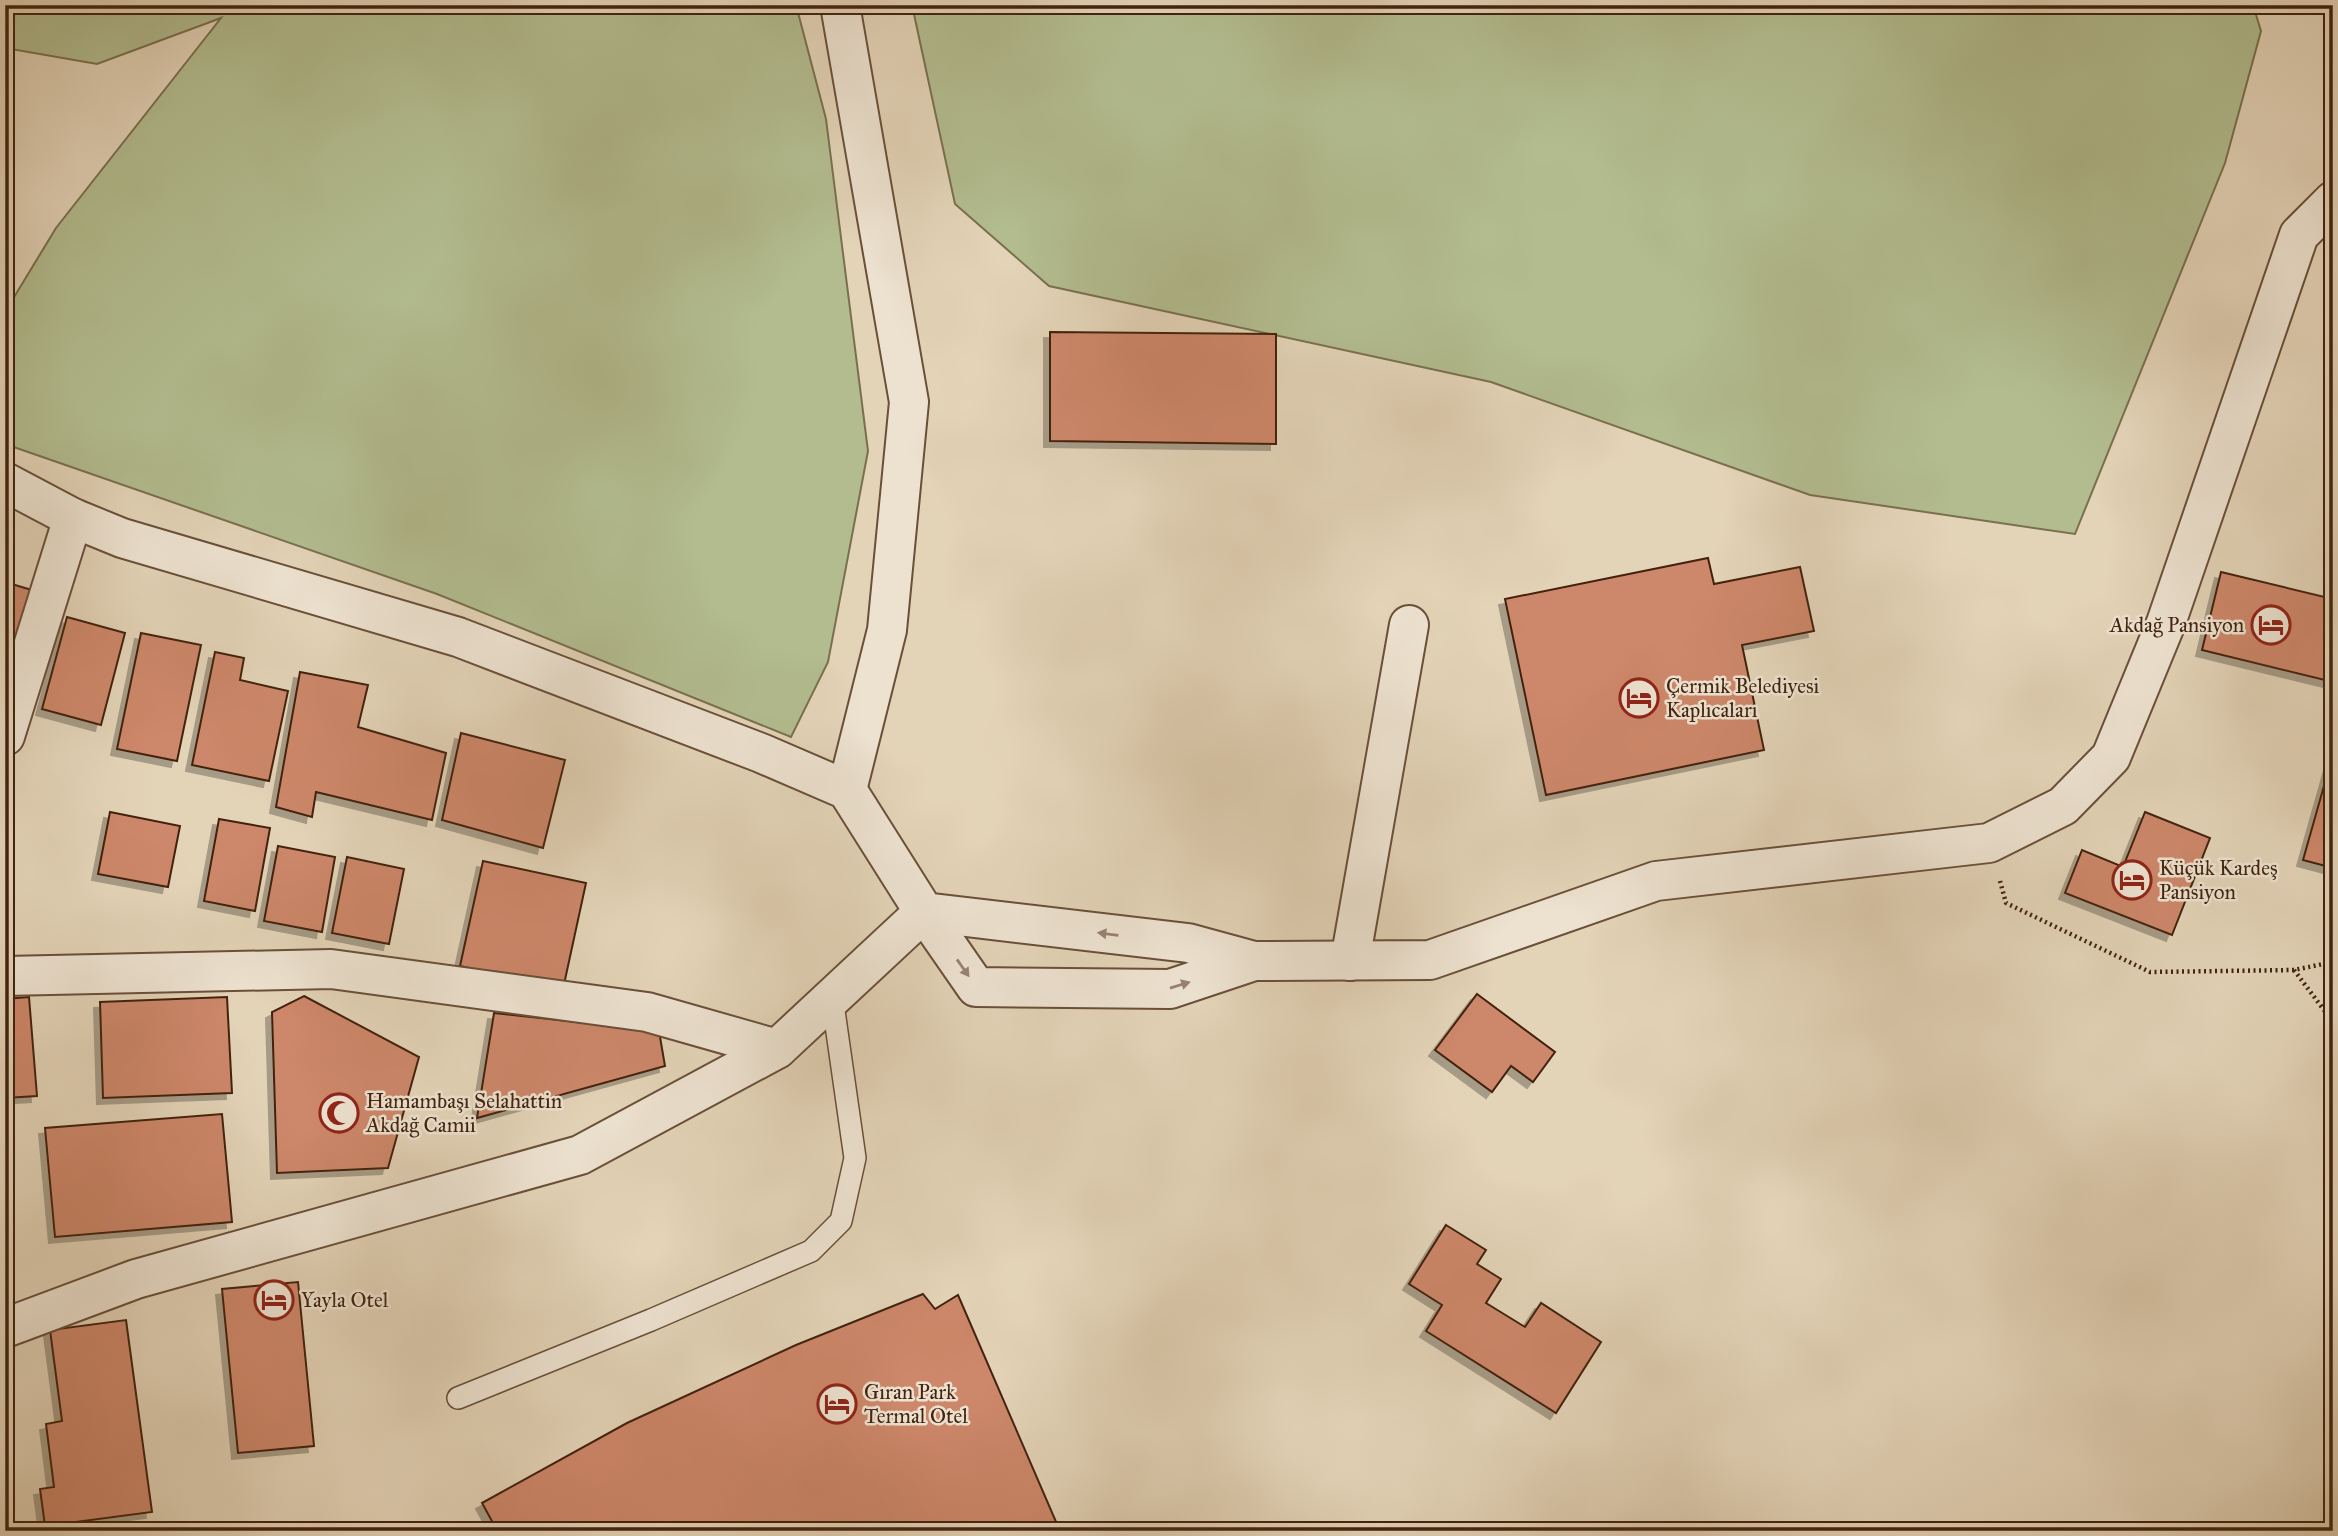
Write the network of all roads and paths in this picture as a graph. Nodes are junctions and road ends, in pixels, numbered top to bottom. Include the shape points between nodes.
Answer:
1 (840, 5) edge
2 (2333, 201) edge
3 (5, 482) edge
4 (73, 518) junction
5 (1409, 625) dead end
6 (5, 736) edge
7 (846, 790) junction
8 (1989, 843) junction
9 (923, 912) junction
10 (1254, 961) junction
11 (1350, 961) junction
12 (2333, 962) edge
13 (2294, 970) junction
14 (5, 976) edge
15 (832, 997) junction
16 (2333, 1022) edge
17 (778, 1049) junction
18 (5, 1328) edge
19 (458, 1398) dead end

1 - 7 street via 909,402 887,630
2 - 8 street via 2299,235 2166,623 2111,757 2063,806
3 - 4 street
4 - 6 street
4 - 7 street via 122,538 458,637
5 - 11 street
7 - 9 street
8 - 11 street via 1656,881 1430,960
8 - 13 path via 2006,903 2150,972
10 -> 9 street via 1188,943
9 -> 10 street via 976,987 1170,989
9 - 15 street
10 - 11 street
12 - 13 path
13 - 16 path
14 - 17 street via 331,969 647,1012
15 - 17 street
15 - 19 lane via 855,1157 841,1221 811,1251
17 - 18 street via 580,1155 136,1279

